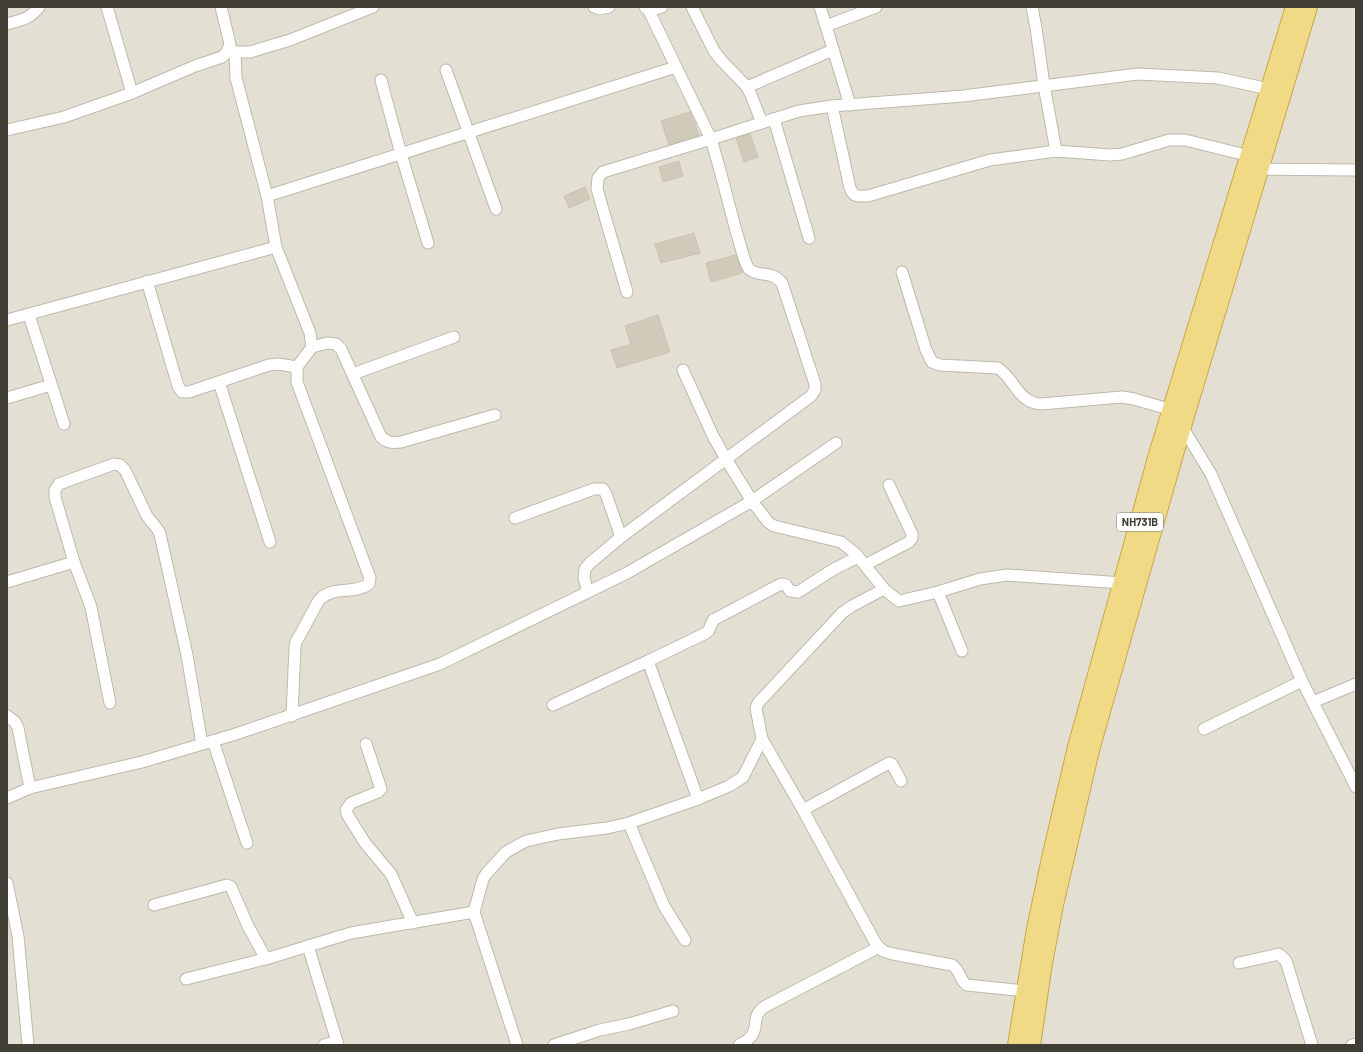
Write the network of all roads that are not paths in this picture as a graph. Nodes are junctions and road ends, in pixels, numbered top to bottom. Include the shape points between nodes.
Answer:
1 (39, 7) edge
2 (107, 7) edge
3 (220, 7) edge
4 (373, 7) edge
5 (594, 7) edge
6 (609, 7) edge
7 (662, 7) edge
8 (692, 7) edge
9 (820, 7) edge
10 (874, 7) edge
11 (1032, 7) edge
12 (1295, 7) edge
13 (1308, 7) edge
14 (647, 9) edge
15 (7, 24) edge
16 (826, 26) junction
17 (833, 50) junction
18 (231, 52) junction
19 (676, 67) junction
20 (446, 70) dead end
21 (381, 80) dead end
22 (1044, 86) junction
23 (747, 88) junction
24 (1269, 89) junction
25 (132, 93) junction
26 (850, 105) junction
27 (832, 106) junction
28 (774, 119) junction
29 (762, 123) junction
30 (7, 130) edge
31 (468, 133) junction
32 (711, 138) junction
33 (1056, 151) junction
34 (401, 154) junction
35 (1251, 165) junction
36 (1356, 170) edge
37 (267, 196) junction
38 (496, 209) dead end
39 (808, 238) dead end
40 (428, 243) dead end
41 (276, 247) junction
42 (902, 272) dead end
43 (1220, 277) junction
44 (147, 281) junction
45 (627, 292) dead end
46 (29, 314) junction
47 (7, 320) edge
48 (454, 337) dead end
49 (312, 347) junction
50 (297, 367) junction
51 (683, 370) dead end
52 (353, 374) junction
53 (219, 382) junction
54 (51, 385) junction
55 (7, 398) edge
56 (1172, 410) junction
57 (495, 415) dead end
58 (64, 424) dead end
59 (1182, 426) junction
60 (836, 442) dead end
61 (726, 459) junction
62 (889, 485) dead end
63 (752, 501) junction
64 (515, 518) dead end
65 (621, 537) junction
66 (270, 542) dead end
67 (861, 561) junction
68 (74, 562) junction
69 (7, 582) edge
70 (1123, 583) junction
71 (884, 590) junction
72 (588, 592) junction
73 (938, 592) junction
74 (962, 651) dead end
75 (648, 662) junction
76 (1302, 681) junction
77 (1356, 684) edge
78 (1313, 702) junction
79 (110, 703) dead end
80 (553, 705) dead end
81 (7, 716) edge
82 (292, 716) junction
83 (1204, 730) dead end
84 (762, 739) junction
85 (207, 742) junction
86 (366, 744) dead end
87 (901, 781) dead end
88 (1356, 787) edge
89 (30, 788) junction
90 (7, 798) edge
91 (698, 799) junction
92 (803, 810) junction
93 (629, 823) junction
94 (247, 843) dead end
95 (7, 883) edge
96 (154, 905) dead end
97 (474, 912) junction
98 (413, 923) junction
99 (685, 940) dead end
100 (308, 946) junction
101 (879, 947) junction
102 (266, 958) junction
103 (1239, 963) dead end
104 (186, 979) dead end
105 (1025, 992) junction
106 (673, 1012) dead end
107 (337, 1043) edge
108 (1356, 1044) edge
109 (28, 1045) edge
110 (324, 1045) edge
111 (516, 1045) edge
112 (554, 1045) edge
113 (739, 1045) edge
114 (1017, 1045) edge
115 (1031, 1045) edge
116 (1312, 1045) edge
117 (1352, 1045) edge

1 - 15 street via 33,15
2 - 25 street
3 - 18 street
4 - 18 street via 290,40 250,52
5 - 6 street
7 - 14 street
8 - 23 street via 714,51
9 - 16 street
10 - 16 street
11 - 22 street
12 - 24 highway, NH731B
13 - 35 highway, NH731B
14 - 19 street
16 - 17 street
17 - 23 street
17 - 26 street
18 - 25 street
18 - 37 street
19 - 31 street
19 - 32 street
20 - 31 street
21 - 34 street
22 - 24 street via 1138,74 1218,78
22 - 26 street via 963,96
22 - 33 street
23 - 29 street
24 - 35 highway, NH731B
25 - 30 street via 64,117
26 - 27 street
27 - 28 street via 799,111
27 - 33 street via 850,188 852,194 857,196 868,196 982,162
28 - 29 street
28 - 39 street
29 - 32 street
31 - 34 street
31 - 38 street
32 - 45 street via 604,172 598,178 597,189
32 - 61 street via 748,267 754,273 777,277 782,283 815,384 811,396
33 - 35 street via 1122,154 1169,140 1185,140
34 - 37 street
34 - 40 street
35 - 36 street
35 - 43 highway, NH731B
37 - 41 street
41 - 44 street
41 - 49 street via 310,333
42 - 56 street via 932,362 998,368 1024,398 1032,403 1122,397
43 - 56 highway, NH731B
43 - 59 highway, NH731B
44 - 46 street
44 - 53 street via 178,386 182,392
46 - 47 street
46 - 54 street
48 - 52 street
49 - 50 street
49 - 52 street via 336,344
50 - 53 street via 269,365
50 - 82 street via 297,382 370,578 369,584 365,587 333,591 324,594 319,600 296,642
51 - 61 street
52 - 57 street via 381,437 386,442 401,442
53 - 66 street
54 - 55 street
54 - 58 street
56 - 59 street
56 - 70 highway, NH731B
59 - 76 street via 1211,474
59 - 115 highway, NH731B via 1090,750 1054,905
60 - 63 street
61 - 63 street
61 - 65 street
62 - 67 street via 912,538 909,542
63 - 67 street via 774,526 841,542
63 - 72 street via 627,573
64 - 65 street via 594,489 603,489
65 - 72 street via 585,569 584,578
67 - 71 street
67 - 75 street via 798,592 790,591 786,585 781,584 713,620 706,633
68 - 69 street
68 - 79 street via 90,607
68 - 85 street via 55,490 59,484 114,464 120,466 125,470 146,514 160,534
70 - 73 street via 1007,575 980,579
70 - 105 highway, NH731B via 1076,751 1051,858
71 - 73 street via 899,600
71 - 84 street via 842,613 758,703 756,708
72 - 82 street via 440,664
73 - 74 street
75 - 80 street
75 - 91 street
76 - 78 street
76 - 83 street
77 - 78 street
78 - 88 street
81 - 89 street via 18,728
82 - 85 street
84 - 91 street via 743,777
84 - 92 street
85 - 89 street via 142,762
85 - 94 street
86 - 98 street via 381,789 351,803 347,806 347,814 365,843 391,874
87 - 92 street via 889,763
89 - 90 street
91 - 93 street
92 - 101 street
93 - 97 street via 558,834 526,841 510,849 483,879
93 - 99 street via 664,906
95 - 109 street via 18,936
96 - 102 street via 227,885 231,887
97 - 98 street
97 - 111 street
98 - 100 street via 351,933
100 - 102 street
100 - 107 street
101 - 105 street via 893,954 952,965 957,968 967,985
101 - 113 street via 758,1011 753,1035
102 - 104 street
103 - 116 street via 1279,954 1282,956 1286,961
105 - 114 highway, NH731B
106 - 112 street via 600,1030
107 - 110 street
108 - 117 street

